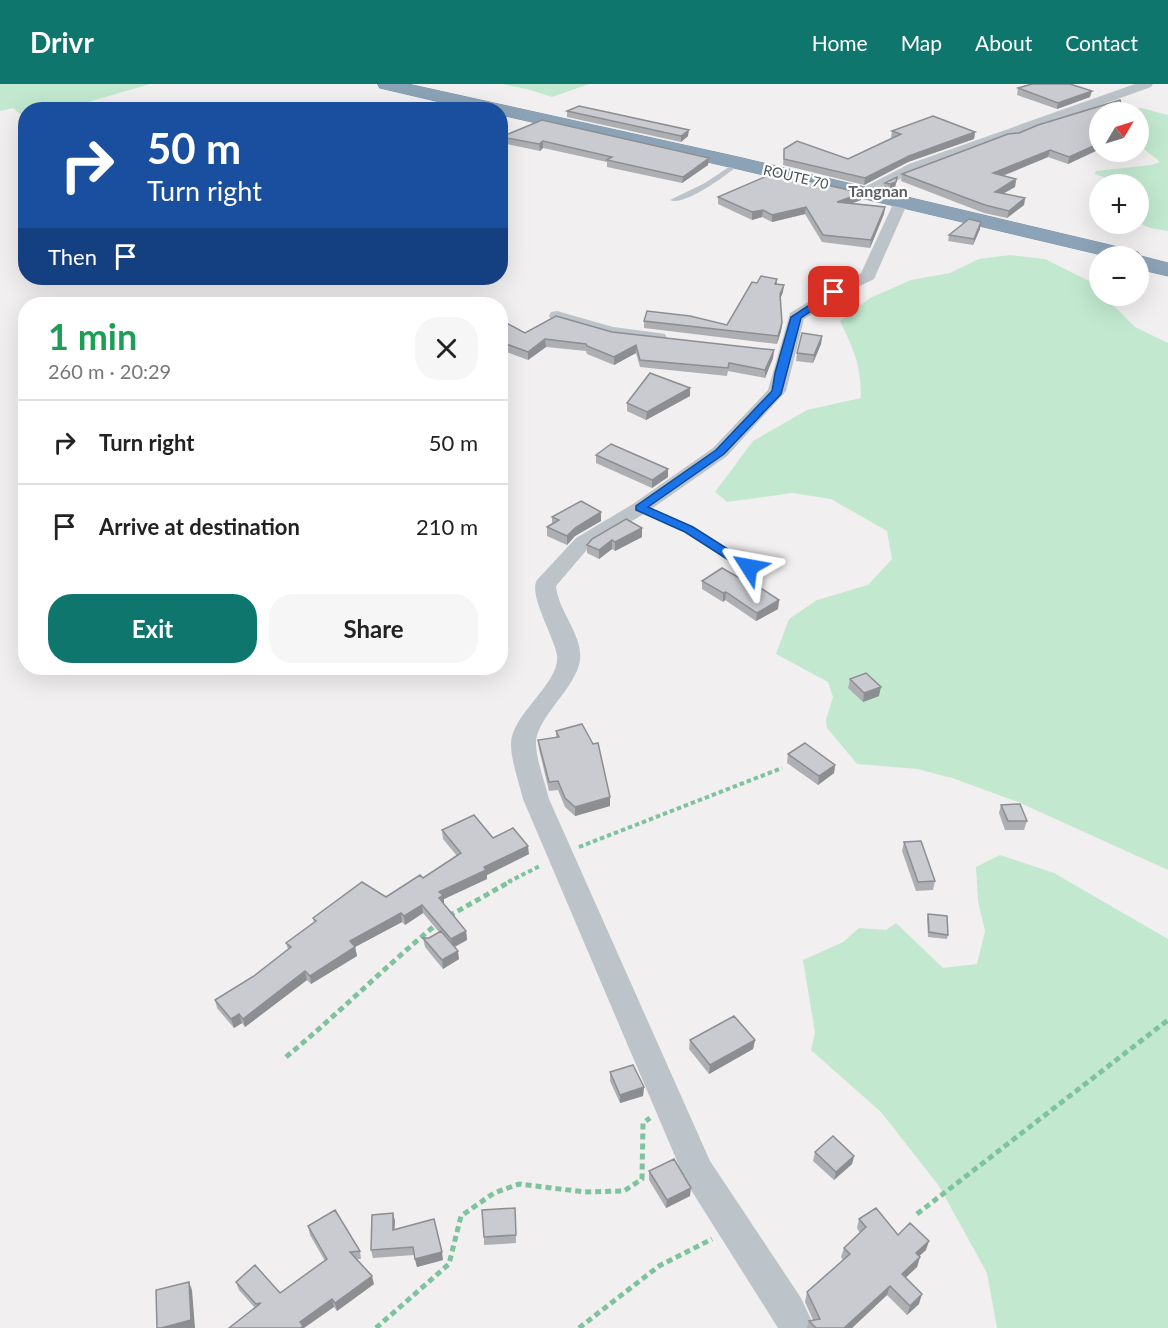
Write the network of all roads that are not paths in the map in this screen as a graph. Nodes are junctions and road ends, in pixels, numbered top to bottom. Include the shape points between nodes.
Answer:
1 (386, 84) edge
2 (1148, 84) edge
3 (465, 102) edge
4 (508, 112) edge
5 (738, 163) junction
6 (862, 192) junction
7 (674, 200) dead end
8 (901, 202) junction
9 (1089, 247) edge
10 (1149, 263) edge
11 (1168, 268) edge
12 (557, 316) edge
13 (672, 339) edge
14 (763, 350) edge
15 (787, 352) junction
16 (640, 508) junction
17 (749, 567) dead end
18 (797, 1328) edge

1 - 3 highway, ROUTE 70
2 - 6 street via 914,167
4 - 5 highway, ROUTE 70
5 - 6 highway, ROUTE 70
5 - 7 lane via 694,193
6 - 8 highway, ROUTE 70
8 - 9 highway, ROUTE 70
8 - 15 street via 868,276 796,317
10 - 11 highway
12 - 13 street via 612,332
14 - 15 street
15 - 16 street via 777,391 720,452
16 - 17 lane via 684,526
16 - 18 street via 583,542 545,585 569,658 564,676 533,719 523,743 536,799 698,1170

